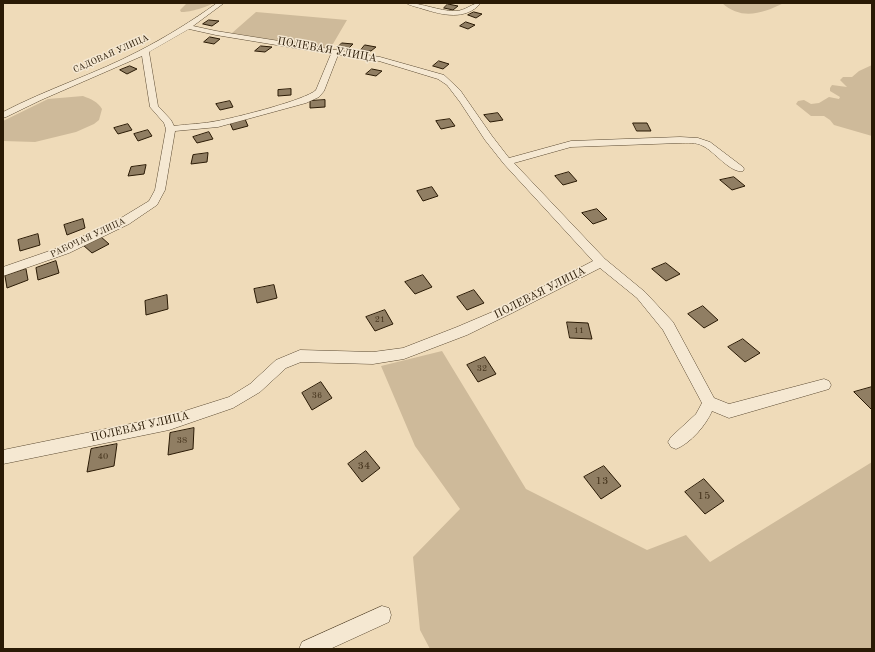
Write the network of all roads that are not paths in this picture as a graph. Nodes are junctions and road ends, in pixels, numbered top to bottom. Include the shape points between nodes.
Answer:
1 (221, 3) edge
2 (409, 3) edge
3 (478, 3) edge
4 (189, 27) junction
5 (336, 51) junction
6 (145, 52) junction
7 (3, 115) edge
8 (171, 129) junction
9 (507, 162) junction
10 (739, 169) dead end
11 (601, 262) junction
12 (3, 272) edge
13 (824, 384) dead end
14 (709, 403) junction
15 (676, 442) dead end
16 (3, 457) edge
17 (382, 615) dead end
18 (309, 649) edge

1 - 4 street, САДОВАЯ УЛИЦА
2 - 3 street via 451,13 471,9
4 - 5 street, ПОЛЕВАЯ УЛИЦА
4 - 6 street, САДОВАЯ УЛИЦА
5 - 8 street via 320,90 303,102 218,124
5 - 9 street, ПОЛЕВАЯ УЛИЦА via 380,59 441,77 459,92 494,147
6 - 7 street, САДОВАЯ УЛИЦА via 49,92
6 - 8 street via 154,107
8 - 12 street, РАБОЧАЯ УЛИЦА via 160,190 153,203 125,221 72,247
9 - 10 street via 571,144 680,140 707,144
9 - 11 street, ПОЛЕВАЯ УЛИЦА
11 - 14 street via 641,295 668,326
11 - 16 street, ПОЛЕВАЯ УЛИЦА via 508,310 404,353 373,358 300,356 281,364 256,388 232,402 169,423
13 - 14 street via 729,411
14 - 15 street via 701,419
17 - 18 street

